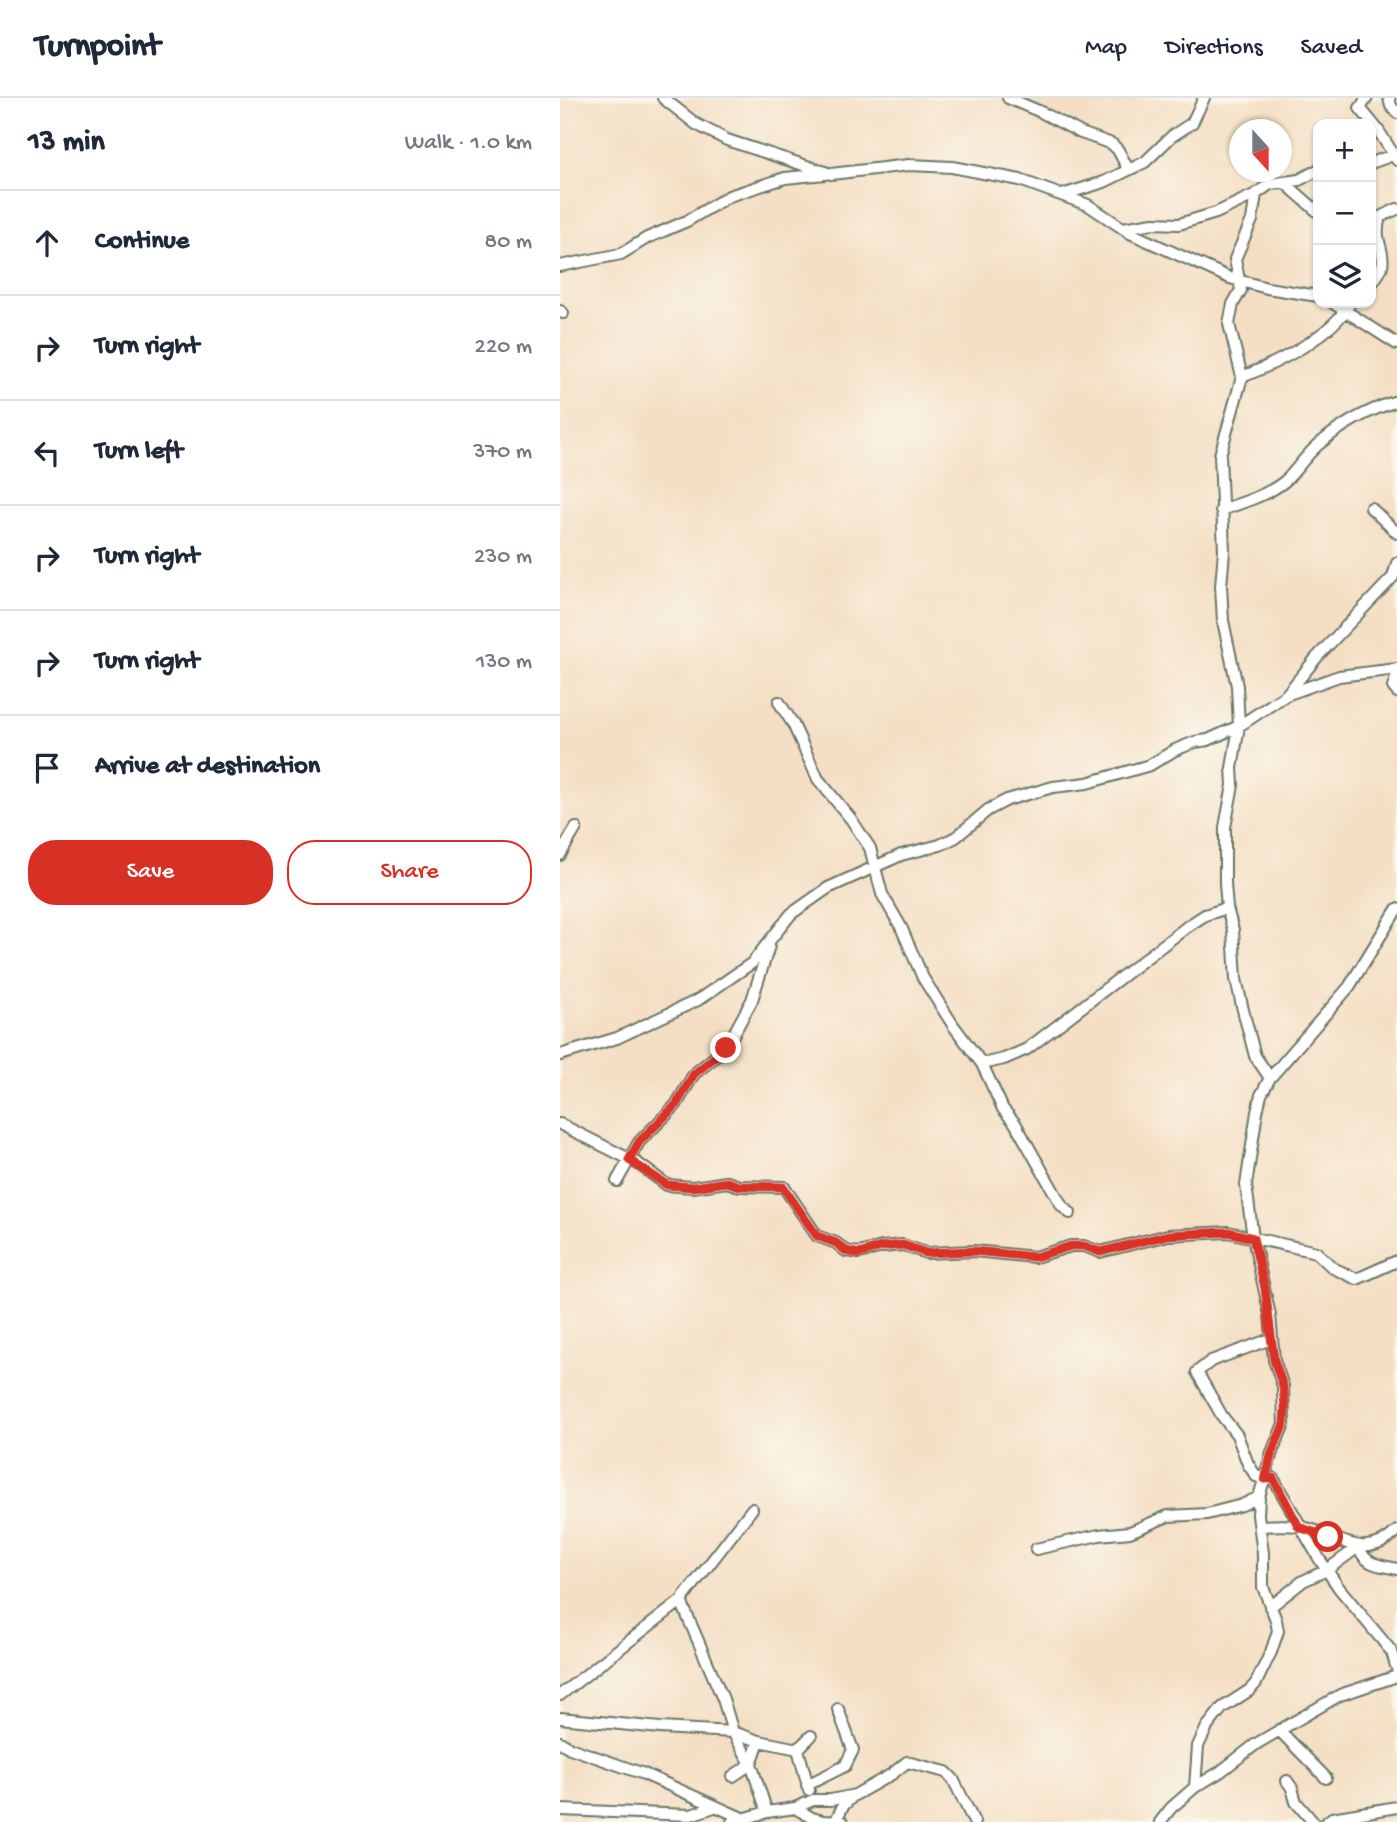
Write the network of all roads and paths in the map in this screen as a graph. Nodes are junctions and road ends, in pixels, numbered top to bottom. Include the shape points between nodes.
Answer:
1 (663, 98) edge
2 (1008, 98) edge
3 (1204, 98) edge
4 (1367, 98) edge
5 (1389, 98) edge
6 (1397, 113) edge
7 (1395, 157) edge
8 (1376, 162) edge
9 (1128, 169) junction
10 (1313, 173) edge
11 (831, 174) junction
12 (1285, 183) junction
13 (1256, 194) junction
14 (1062, 195) junction
15 (1313, 208) edge
16 (1397, 209) edge
17 (1376, 218) edge
18 (1378, 221) junction
19 (1123, 228) junction
20 (560, 266) edge
21 (1376, 280) edge
22 (1239, 281) junction
23 (1313, 295) edge
24 (1347, 308) edge
25 (1349, 308) edge
26 (1397, 328) edge
27 (1387, 337) junction
28 (1397, 344) edge
29 (1242, 377) junction
30 (1397, 401) edge
31 (1371, 509) dead end
32 (1221, 510) junction
33 (1397, 533) edge
34 (1397, 563) edge
35 (1397, 669) edge
36 (1397, 675) edge
37 (1397, 692) edge
38 (1286, 695) junction
39 (779, 702) dead end
40 (1239, 726) junction
41 (576, 828) dead end
42 (560, 855) edge
43 (876, 867) junction
44 (1227, 908) junction
45 (1397, 909) edge
46 (772, 936) junction
47 (560, 1055) edge
48 (982, 1064) junction
49 (1270, 1078) junction
50 (560, 1124) edge
51 (629, 1160) junction
52 (618, 1181) dead end
53 (1070, 1213) dead end
54 (1253, 1238) junction
55 (1397, 1261) edge
56 (1270, 1339) junction
57 (1265, 1479) junction
58 (1259, 1497) junction
59 (752, 1509) dead end
60 (1260, 1526) junction
61 (1299, 1527) junction
62 (1397, 1531) edge
63 (1358, 1547) junction
64 (1036, 1549) dead end
65 (1397, 1569) edge
66 (1327, 1570) junction
67 (681, 1601) junction
68 (1270, 1607) junction
69 (1397, 1670) edge
70 (1397, 1676) edge
71 (560, 1695) edge
72 (838, 1709) dead end
73 (560, 1718) edge
74 (1279, 1730) junction
75 (733, 1732) junction
76 (811, 1736) dead end
77 (759, 1741) junction
78 (560, 1742) edge
79 (797, 1749) junction
80 (751, 1764) junction
81 (733, 1776) dead end
82 (1326, 1778) dead end
83 (1287, 1781) dead end
84 (807, 1785) junction
85 (1195, 1787) junction
86 (855, 1796) junction
87 (813, 1800) junction
88 (714, 1807) junction
89 (1397, 1807) edge
90 (795, 1808) junction
91 (560, 1810) edge
92 (767, 1812) junction
93 (737, 1820) edge
94 (815, 1821) edge
95 (835, 1822) edge
96 (844, 1822) edge
97 (974, 1822) edge
98 (1160, 1822) edge
99 (1313, 1822) edge
100 (1328, 1822) edge

1 - 11 street via 696,124 739,146
2 - 9 street via 1112,144
3 - 9 street via 1192,123 1145,162
4 - 7 street via 1359,106
5 - 6 street
7 - 8 street
9 - 14 street
10 - 12 street
11 - 14 street via 894,165 953,167 1020,180
11 - 20 street via 785,178 729,196 621,254
12 - 13 street via 1270,184
12 - 15 street
13 - 19 street via 1179,224
13 - 22 street via 1252,220 1235,259
14 - 19 street via 1088,205
16 - 18 street
17 - 18 street
18 - 21 street via 1377,232 1388,258 1384,274
19 - 22 street
22 - 23 street
22 - 29 street via 1241,290 1229,324
24 - 29 street via 1321,334
25 - 27 street
26 - 27 street
27 - 28 street
29 - 32 street via 1220,455
30 - 32 street via 1339,429 1316,446 1284,482
31 - 33 street
32 - 40 street via 1223,621 1237,686
34 - 38 street via 1393,577
35 - 38 street via 1339,676
36 - 37 street via 1393,687
38 - 40 street
39 - 43 street via 812,769 865,839
40 - 43 street via 1175,750 1150,765 1007,800 956,837
40 - 44 street via 1225,827
41 - 42 street
43 - 46 street via 828,888 791,914
43 - 48 street via 882,894 923,978
44 - 48 street via 1188,926 1027,1049
44 - 49 street via 1249,1036 1255,1056
45 - 49 street via 1349,987
46 - 47 street via 752,963 698,1000 617,1038
46 - 51 street via 752,1000 726,1048 694,1074 676,1105 639,1142
48 - 53 street via 1003,1109
49 - 54 street via 1257,1112 1246,1185
50 - 51 street
51 - 52 street
51 - 54 street via 667,1185 727,1182 783,1187 817,1236 859,1254 903,1245 926,1253 974,1251 1035,1257 1071,1246 1100,1252 1168,1235 1228,1232
54 - 55 street via 1317,1252 1333,1268 1357,1279
54 - 56 street via 1265,1288
56 - 57 street via 1283,1386 1284,1424
56 - 57 street via 1211,1361 1197,1371 1237,1435 1248,1464 1256,1476
57 - 58 street
57 - 61 street via 1273,1478
58 - 60 street
58 - 64 street via 1207,1514 1168,1516 1130,1532
59 - 67 street
60 - 61 street
60 - 68 street via 1263,1587
61 - 63 street
61 - 66 street
62 - 63 street via 1385,1540
63 - 65 street via 1369,1563
63 - 66 street
66 - 68 street via 1303,1581
66 - 69 street via 1392,1652
67 - 71 street
67 - 75 street
68 - 85 street via 1278,1630 1268,1661 1250,1690 1222,1708 1207,1727 1198,1746
70 - 74 street via 1340,1695
72 - 84 street via 853,1750 845,1766
73 - 75 street
74 - 82 street
74 - 85 street
75 - 77 street
75 - 80 street
76 - 79 street
77 - 79 street
77 - 80 street
78 - 88 street
79 - 84 street
80 - 81 street
80 - 92 street
83 - 99 street via 1296,1802
84 - 87 street
85 - 98 street
86 - 87 street
86 - 95 street
86 - 97 street via 907,1762 924,1765 953,1779
87 - 90 street
88 - 91 street via 691,1815
88 - 93 street
89 - 100 street
90 - 92 street
90 - 94 street
92 - 93 street
94 - 95 street
95 - 96 street

